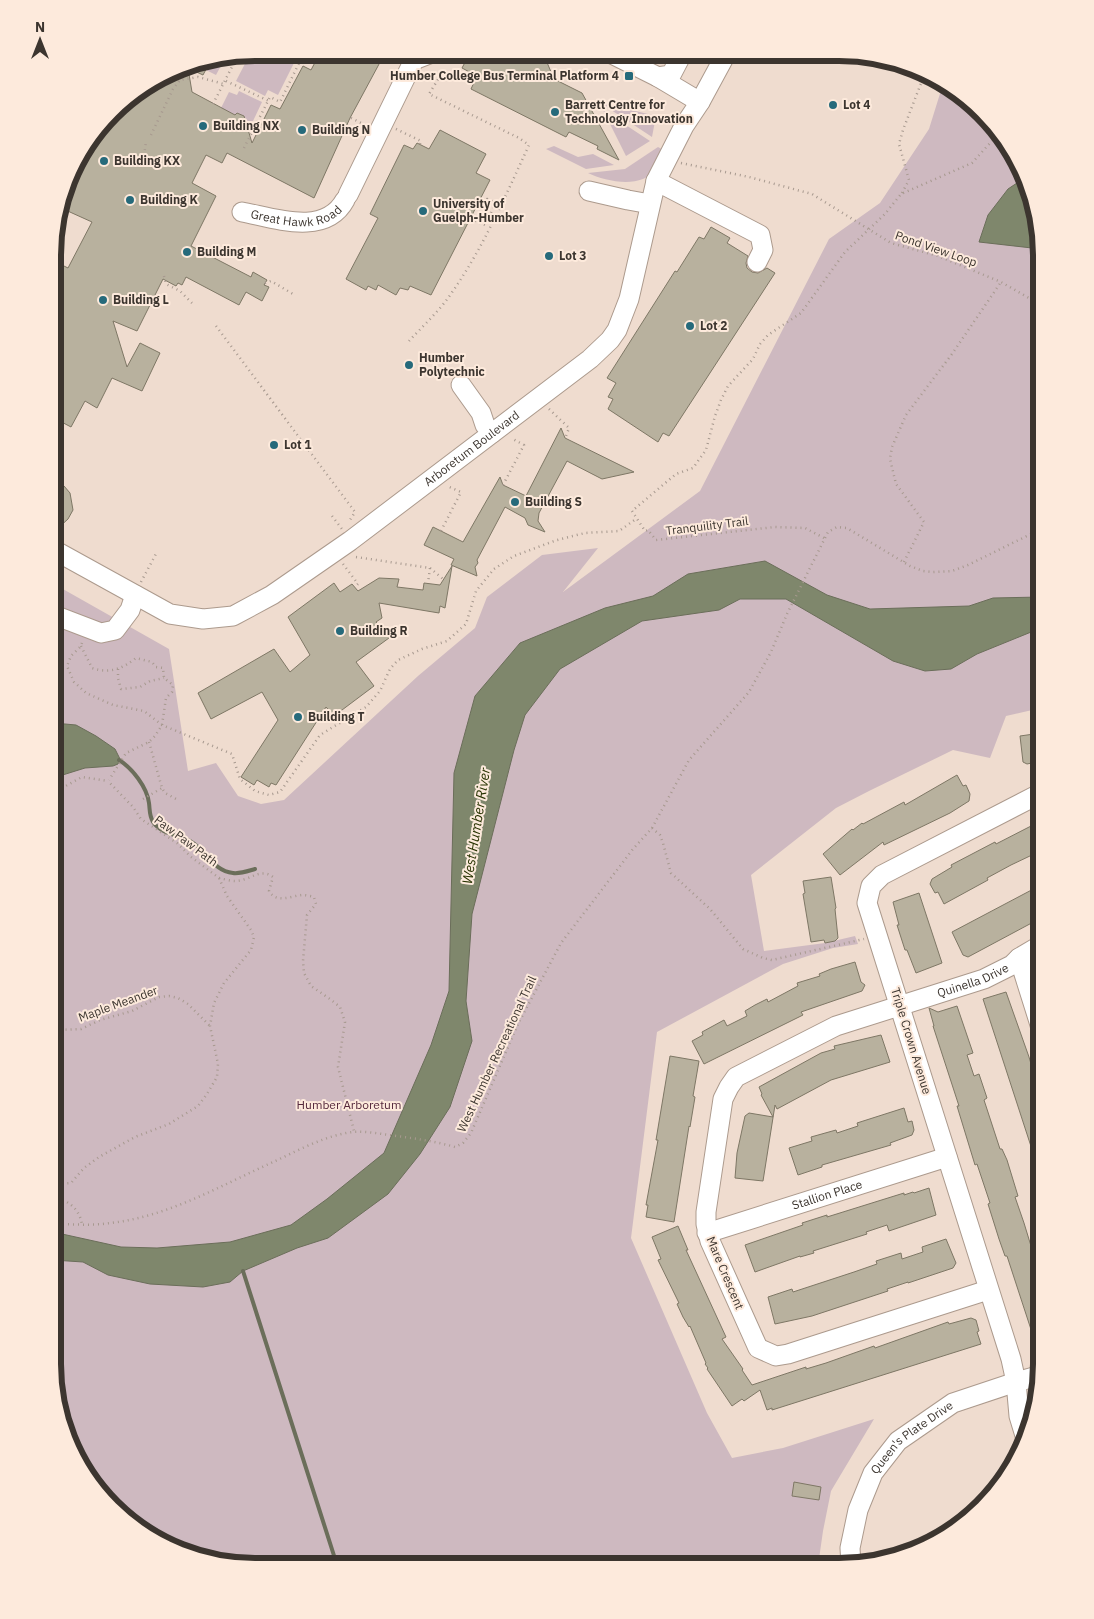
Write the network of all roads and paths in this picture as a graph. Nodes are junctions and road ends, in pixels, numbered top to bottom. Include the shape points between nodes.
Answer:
1 (300, 61) edge
2 (414, 61) edge
3 (626, 61) edge
4 (678, 61) edge
5 (722, 61) edge
6 (234, 63) edge
7 (442, 73) dead end
8 (199, 74) dead end
9 (658, 77) junction
10 (198, 78) junction
11 (922, 80) edge
12 (225, 82) junction
13 (269, 101) junction
14 (700, 102) junction
15 (214, 104) dead end
16 (350, 118) dead end
17 (383, 123) junction
18 (363, 124) dead end
19 (151, 135) dead end
20 (994, 139) edge
21 (146, 142) dead end
22 (420, 144) dead end
23 (244, 148) dead end
24 (144, 154) dead end
25 (679, 162) dead end
26 (656, 181) junction
27 (589, 191) dead end
28 (901, 194) junction
29 (650, 204) junction
30 (242, 212) dead end
31 (470, 218) dead end
32 (476, 220) junction
33 (485, 225) junction
34 (490, 228) junction
35 (868, 229) junction
36 (757, 262) dead end
37 (164, 276) dead end
38 (1001, 282) junction
39 (265, 283) dead end
40 (293, 294) dead end
41 (1033, 300) edge
42 (192, 302) dead end
43 (216, 326) dead end
44 (409, 341) dead end
45 (466, 392) dead end
46 (542, 403) dead end
47 (495, 432) junction
48 (565, 438) dead end
49 (446, 485) dead end
50 (503, 485) dead end
51 (332, 516) dead end
52 (636, 519) junction
53 (441, 531) dead end
54 (1033, 533) edge
55 (824, 538) junction
56 (157, 552) dead end
57 (61, 554) edge
58 (352, 556) dead end
59 (904, 563) junction
60 (430, 568) junction
61 (443, 579) dead end
62 (428, 583) dead end
63 (358, 584) dead end
64 (355, 587) dead end
65 (135, 595) junction
66 (61, 620) edge
67 (83, 637) junction
68 (118, 669) junction
69 (164, 678) junction
70 (162, 725) junction
71 (149, 742) junction
72 (108, 781) junction
73 (162, 788) junction
74 (61, 789) edge
75 (1033, 797) edge
76 (143, 799) dead end
77 (178, 800) dead end
78 (652, 828) junction
79 (219, 878) junction
80 (877, 936) junction
81 (1033, 950) edge
82 (1019, 958) junction
83 (1033, 1003) edge
84 (899, 1005) junction
85 (210, 1026) junction
86 (61, 1030) edge
87 (354, 1131) junction
88 (947, 1157) junction
89 (61, 1185) edge
90 (61, 1200) edge
91 (61, 1224) edge
92 (82, 1225) junction
93 (708, 1233) junction
94 (988, 1290) junction
95 (1032, 1378) edge
96 (1016, 1382) junction
97 (1022, 1426) edge
98 (851, 1557) edge

1 - 13 path via 280,102 270,97
2 - 17 street, Great Hawk Road
3 - 9 street
4 - 9 street via 671,74
5 - 14 street, Arboretum Boulevard
6 - 12 path
7 - 34 path via 429,94 530,145
8 - 10 path
9 - 14 street
10 - 12 path
10 - 19 path via 180,80
11 - 28 path via 899,144 909,180
12 - 13 path
12 - 15 path
13 - 23 path
14 - 26 street, Arboretum Boulevard
16 - 18 path
17 - 22 path via 421,141
17 - 30 street, Great Hawk Road via 346,198 327,218 303,224
20 - 28 path via 972,163
21 - 24 path
25 - 35 path, Pond View Loop via 812,194
26 - 29 street, Arboretum Boulevard
26 - 36 street via 760,235 763,250
27 - 29 street
28 - 35 path
29 - 47 street, Arboretum Boulevard via 629,299 617,330 590,359
31 - 32 path
32 - 33 path
32 - 33 path via 487,199 496,203
33 - 34 path
34 - 44 path via 447,299
35 - 38 path, Pond View Loop via 891,243 938,256
35 - 52 path via 845,252 801,313 768,335 753,359 728,386 714,416 706,450 693,468 676,474 632,511
37 - 42 path via 166,284
38 - 41 path, Pond View Loop
38 - 59 path via 906,415 892,447 890,459 896,484 924,522
39 - 40 path via 271,281
43 - 51 path via 355,512 343,531
45 - 47 street
46 - 48 path via 569,428
47 - 50 path via 524,445
47 - 65 street, Arboretum Boulevard via 350,541 272,595 233,616 203,619 170,614
49 - 53 path via 460,492
52 - 55 path, Tranquility Trail via 656,540 775,527 805,528
52 - 70 path via 619,531 585,533 548,544 514,556 494,569 476,591 466,624 447,641 422,648 398,660 366,708 320,735 280,792 269,795 255,791 240,779 232,754
54 - 59 path via 952,571 923,571
55 - 59 path via 833,528 846,528
55 - 78 path, West Humber Recreational Trail via 749,692 689,760
56 - 65 path
57 - 65 street, Arboretum Boulevard
58 - 60 path
60 - 61 path
60 - 62 path
63 - 64 path
65 - 67 street via 130,610 115,630
66 - 67 street
67 - 68 path via 92,668 101,671
67 - 70 path via 67,666 74,682 86,693 113,705 144,711
68 - 69 path via 136,658 163,668
68 - 69 path via 121,689 140,687
69 - 70 path via 173,685 166,698
70 - 71 path
71 - 72 path via 126,753
71 - 73 path
72 - 74 path via 82,778
72 - 79 path, Paw Paw Path via 142,819
73 - 76 path
73 - 77 path
75 - 80 street, Triple Crown Avenue via 882,875 871,886 867,897
78 - 80 path via 664,843 671,873 710,909 740,946 757,956 772,960
78 - 87 path, West Humber Recreational Trail via 561,943 518,1024 472,1133 464,1143 455,1147
79 - 85 path, Paw Paw Path via 254,937 251,950 218,992
79 - 87 path via 235,881 268,873 273,877 269,891 272,897 279,900 304,895 314,897 316,904 307,915 304,973 311,986 340,1007 345,1022 338,1067
80 - 84 street, Triple Crown Avenue
81 - 82 street, Quinella Drive
82 - 83 street
82 - 84 street, Quinella Drive via 984,979
84 - 88 street, Triple Crown Avenue
84 - 93 street, Mare Crescent via 836,1026 736,1077 723,1099 706,1212
85 - 86 path, Maple Meander via 188,1004 169,996 158,997 132,1011 81,1029
85 - 89 path via 218,1064 213,1085 198,1106 169,1124 99,1156 71,1183
87 - 92 path, West Humber Recreational Trail via 293,1152 188,1201 145,1216
88 - 93 street, Stallion Place
88 - 94 street, Triple Crown Avenue
90 - 92 path via 76,1209
91 - 92 path, West Humber Recreational Trail
93 - 94 street, Mare Crescent via 758,1348 776,1356
94 - 96 street, Triple Crown Avenue
95 - 96 street, Queen's Plate Drive
96 - 97 street, Triple Crown Avenue
96 - 98 street, Queen's Plate Drive via 953,1403 898,1441 873,1473 858,1510

